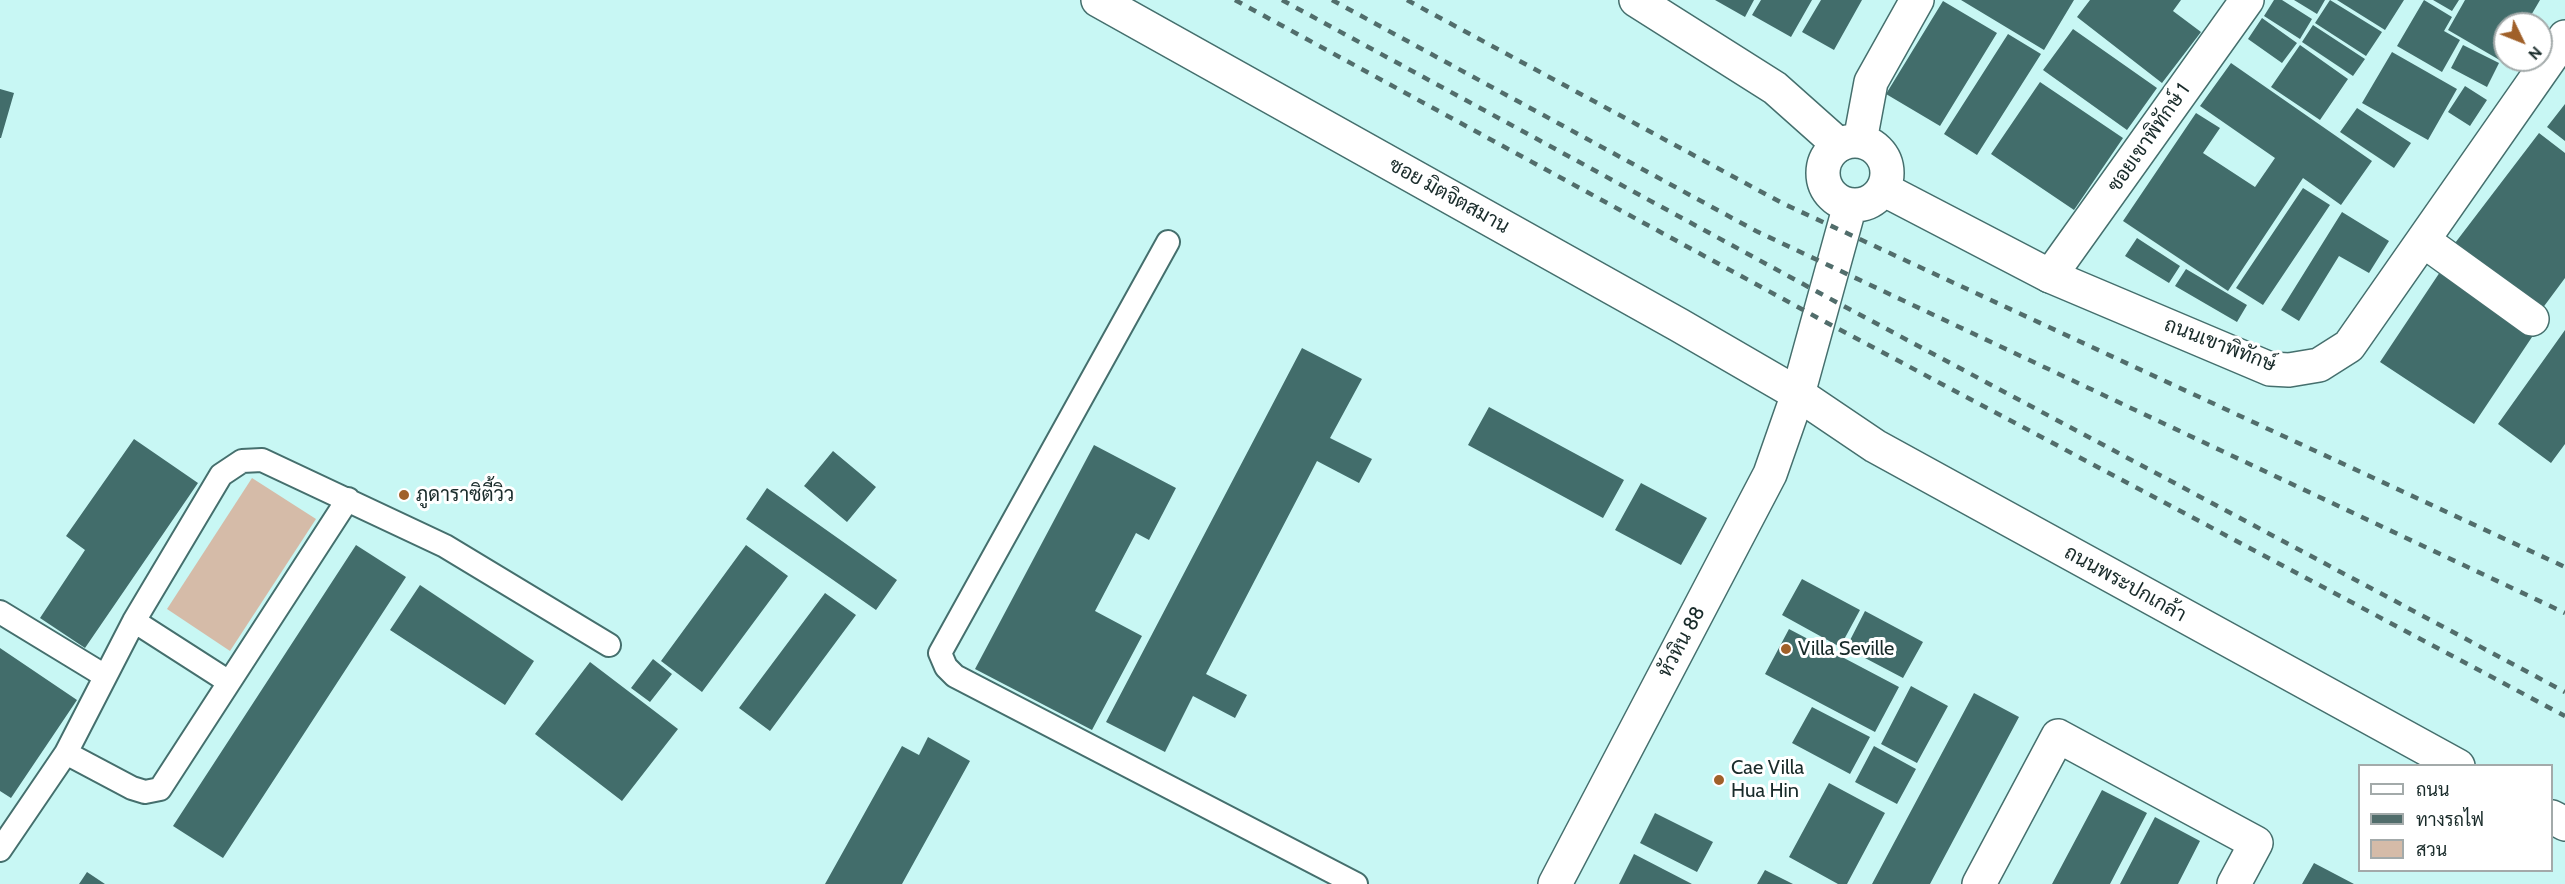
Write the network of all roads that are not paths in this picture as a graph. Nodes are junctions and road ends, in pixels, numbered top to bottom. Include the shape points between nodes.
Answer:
1 (1098, 0) edge
2 (1636, 0) edge
3 (1917, 0) edge
4 (2247, 0) edge
5 (2565, 37) edge
6 (1849, 143) junction
7 (1883, 189) junction
8 (1850, 205) junction
9 (2424, 241) junction
10 (1168, 242) dead end
11 (2050, 276) junction
12 (2532, 319) dead end
13 (1798, 394) junction
14 (348, 499) junction
15 (0, 612) edge
16 (134, 621) junction
17 (609, 645) dead end
18 (105, 676) junction
19 (229, 682) junction
20 (66, 753) junction
21 (2456, 764) edge
22 (0, 850) edge
23 (1356, 884) edge
24 (1556, 884) edge
25 (1978, 884) edge
26 (2234, 884) edge

1 - 13 street, ซอย มิตจิตสมาน
2 - 6 street via 1775,88
3 - 6 street via 1871,82
4 - 11 street, ซอยเขาพิทักษ์ 1
5 - 9 street, ถนนเขาพิทักษ์
6 - 7 street via 1876,148 1886,162
6 - 8 street via 1828,156 1824,182 1834,197
7 - 8 street via 1869,202
7 - 11 street, ถนนเขาพิทักษ์
8 - 13 street, หัวหิน 88
9 - 11 street, ถนนเขาพิทักษ์ via 2349,346 2319,365 2289,370 2270,369
9 - 12 street
10 - 23 lane via 940,653 955,676
13 - 21 street, ถนนพระปกเกล้า via 1875,446
13 - 24 street, หัวหิน 88 via 1770,474
14 - 16 lane via 262,460 242,461 221,475
14 - 17 lane via 445,546
14 - 19 lane
15 - 18 lane
16 - 18 lane
16 - 19 lane
18 - 20 lane
19 - 20 lane via 160,789 145,792 132,788
20 - 22 lane
25 - 26 street via 2058,736 2256,843

